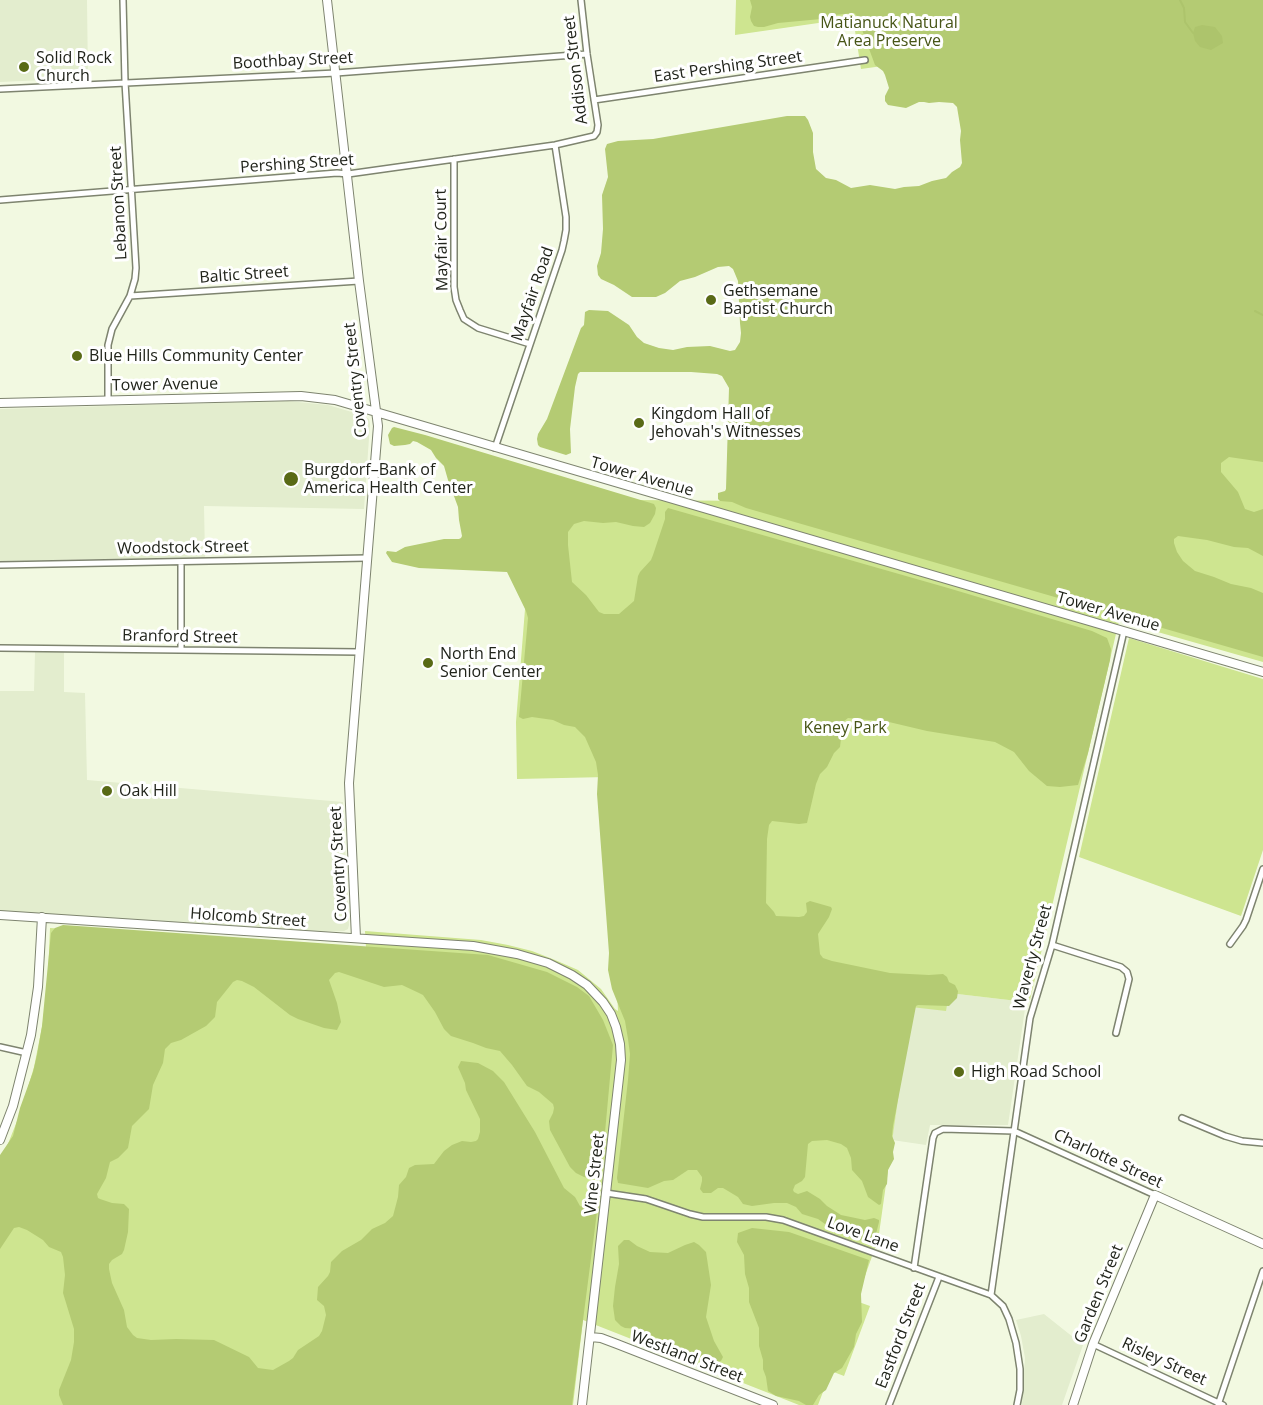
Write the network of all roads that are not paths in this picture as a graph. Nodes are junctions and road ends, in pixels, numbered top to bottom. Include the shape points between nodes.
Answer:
1 (123, 0) edge
2 (327, 0) edge
3 (581, 0) edge
4 (587, 54) junction
5 (865, 60) dead end
6 (336, 73) junction
7 (125, 82) junction
8 (0, 89) edge
9 (594, 100) junction
10 (594, 136) joint
11 (555, 144) junction
12 (454, 159) junction
13 (348, 174) junction
14 (132, 191) junction
15 (0, 200) edge
16 (359, 281) junction
17 (129, 296) junction
18 (530, 344) junction
19 (108, 400) junction
20 (0, 403) edge
21 (376, 412) junction
22 (495, 448) junction
23 (367, 558) junction
24 (181, 562) junction
25 (0, 565) edge
26 (1124, 631) junction
27 (0, 648) edge
28 (181, 650) junction
29 (360, 652) junction
30 (1263, 672) edge
31 (1263, 869) edge
32 (0, 915) edge
33 (42, 917) junction
34 (356, 938) junction
35 (1230, 944) dead end
36 (1052, 945) junction
37 (562, 969) joint
38 (1116, 1033) dead end
39 (0, 1047) edge
40 (27, 1053) junction
41 (1182, 1118) dead end
42 (1014, 1131) junction
43 (0, 1140) edge
44 (1263, 1143) edge
45 (606, 1193) junction
46 (1155, 1195) junction
47 (1263, 1245) edge
48 (914, 1268) junction
49 (1263, 1271) edge
50 (939, 1277) junction
51 (992, 1295) junction
52 (590, 1337) junction
53 (1093, 1344) junction
54 (1220, 1404) edge
55 (582, 1405) edge
56 (773, 1405) edge
57 (889, 1405) edge
58 (1017, 1405) edge
59 (1072, 1405) edge

1 - 7 street, Lebanon Street
2 - 6 street, Coventry Street
3 - 4 street, Addison Street
4 - 6 street, Boothbay Street
4 - 9 street, Addison Street
5 - 9 street, East Pershing Street
6 - 7 street, Boothbay Street
6 - 13 street, Coventry Street
7 - 8 street, Boothbay Street
7 - 14 street, Lebanon Street
9 - 10 street, Addison Street via 598,125
10 - 11 street, Pershing Street
11 - 12 street, Pershing Street
11 - 18 street, Mayfair Road via 566,230
12 - 13 street, Pershing Street
12 - 18 street, Mayfair Court via 454,287 460,310 464,319 478,328
13 - 14 street, Pershing Street
13 - 16 street, Coventry Street
14 - 15 street, Pershing Street
14 - 17 street, Lebanon Street via 136,268
16 - 17 street, Baltic Street
16 - 21 street, Coventry Street
17 - 19 street, Lebanon Street via 110,337
18 - 22 street, Mayfair Road
19 - 20 street, Tower Avenue
19 - 21 street, Tower Avenue via 301,396 335,400
21 - 22 street, Tower Avenue
21 - 23 street, Coventry Street
22 - 26 street, Tower Avenue
23 - 24 street, Woodstock Street
23 - 29 street, Coventry Street
24 - 25 street, Woodstock Street
24 - 28 street
26 - 30 street, Tower Avenue
26 - 36 street, Waverly Street
27 - 28 street, Branford Street
28 - 29 street, Branford Street
29 - 34 street, Coventry Street via 349,791
31 - 35 street via 1244,927
32 - 33 street, Holcomb Street
33 - 34 street, Holcomb Street
33 - 40 street via 38,987
34 - 37 street, Holcomb Street via 484,947
36 - 38 street via 1127,972 1129,979
36 - 42 street, Waverly Street via 1030,1018
37 - 45 street, Vine Street via 587,985 603,1002 620,1044
39 - 40 street
40 - 43 street
41 - 44 street via 1225,1136
42 - 46 street, Charlotte Street
42 - 48 street, Charlotte Street via 935,1132
42 - 51 street, Waverly Street
45 - 48 street, Love Lane via 646,1199 703,1217 783,1220
45 - 52 street, Vine Street
46 - 47 street, Charlotte Street
46 - 53 street, Garden Street
48 - 50 street, Love Lane
49 - 54 street
50 - 51 street, Love Lane
50 - 57 street, Eastford Street
51 - 58 street via 1006,1312 1016,1343 1020,1369
52 - 55 street, Vine Street
52 - 56 street, Westland Street
53 - 54 street, Risley Street
53 - 59 street, Garden Street

